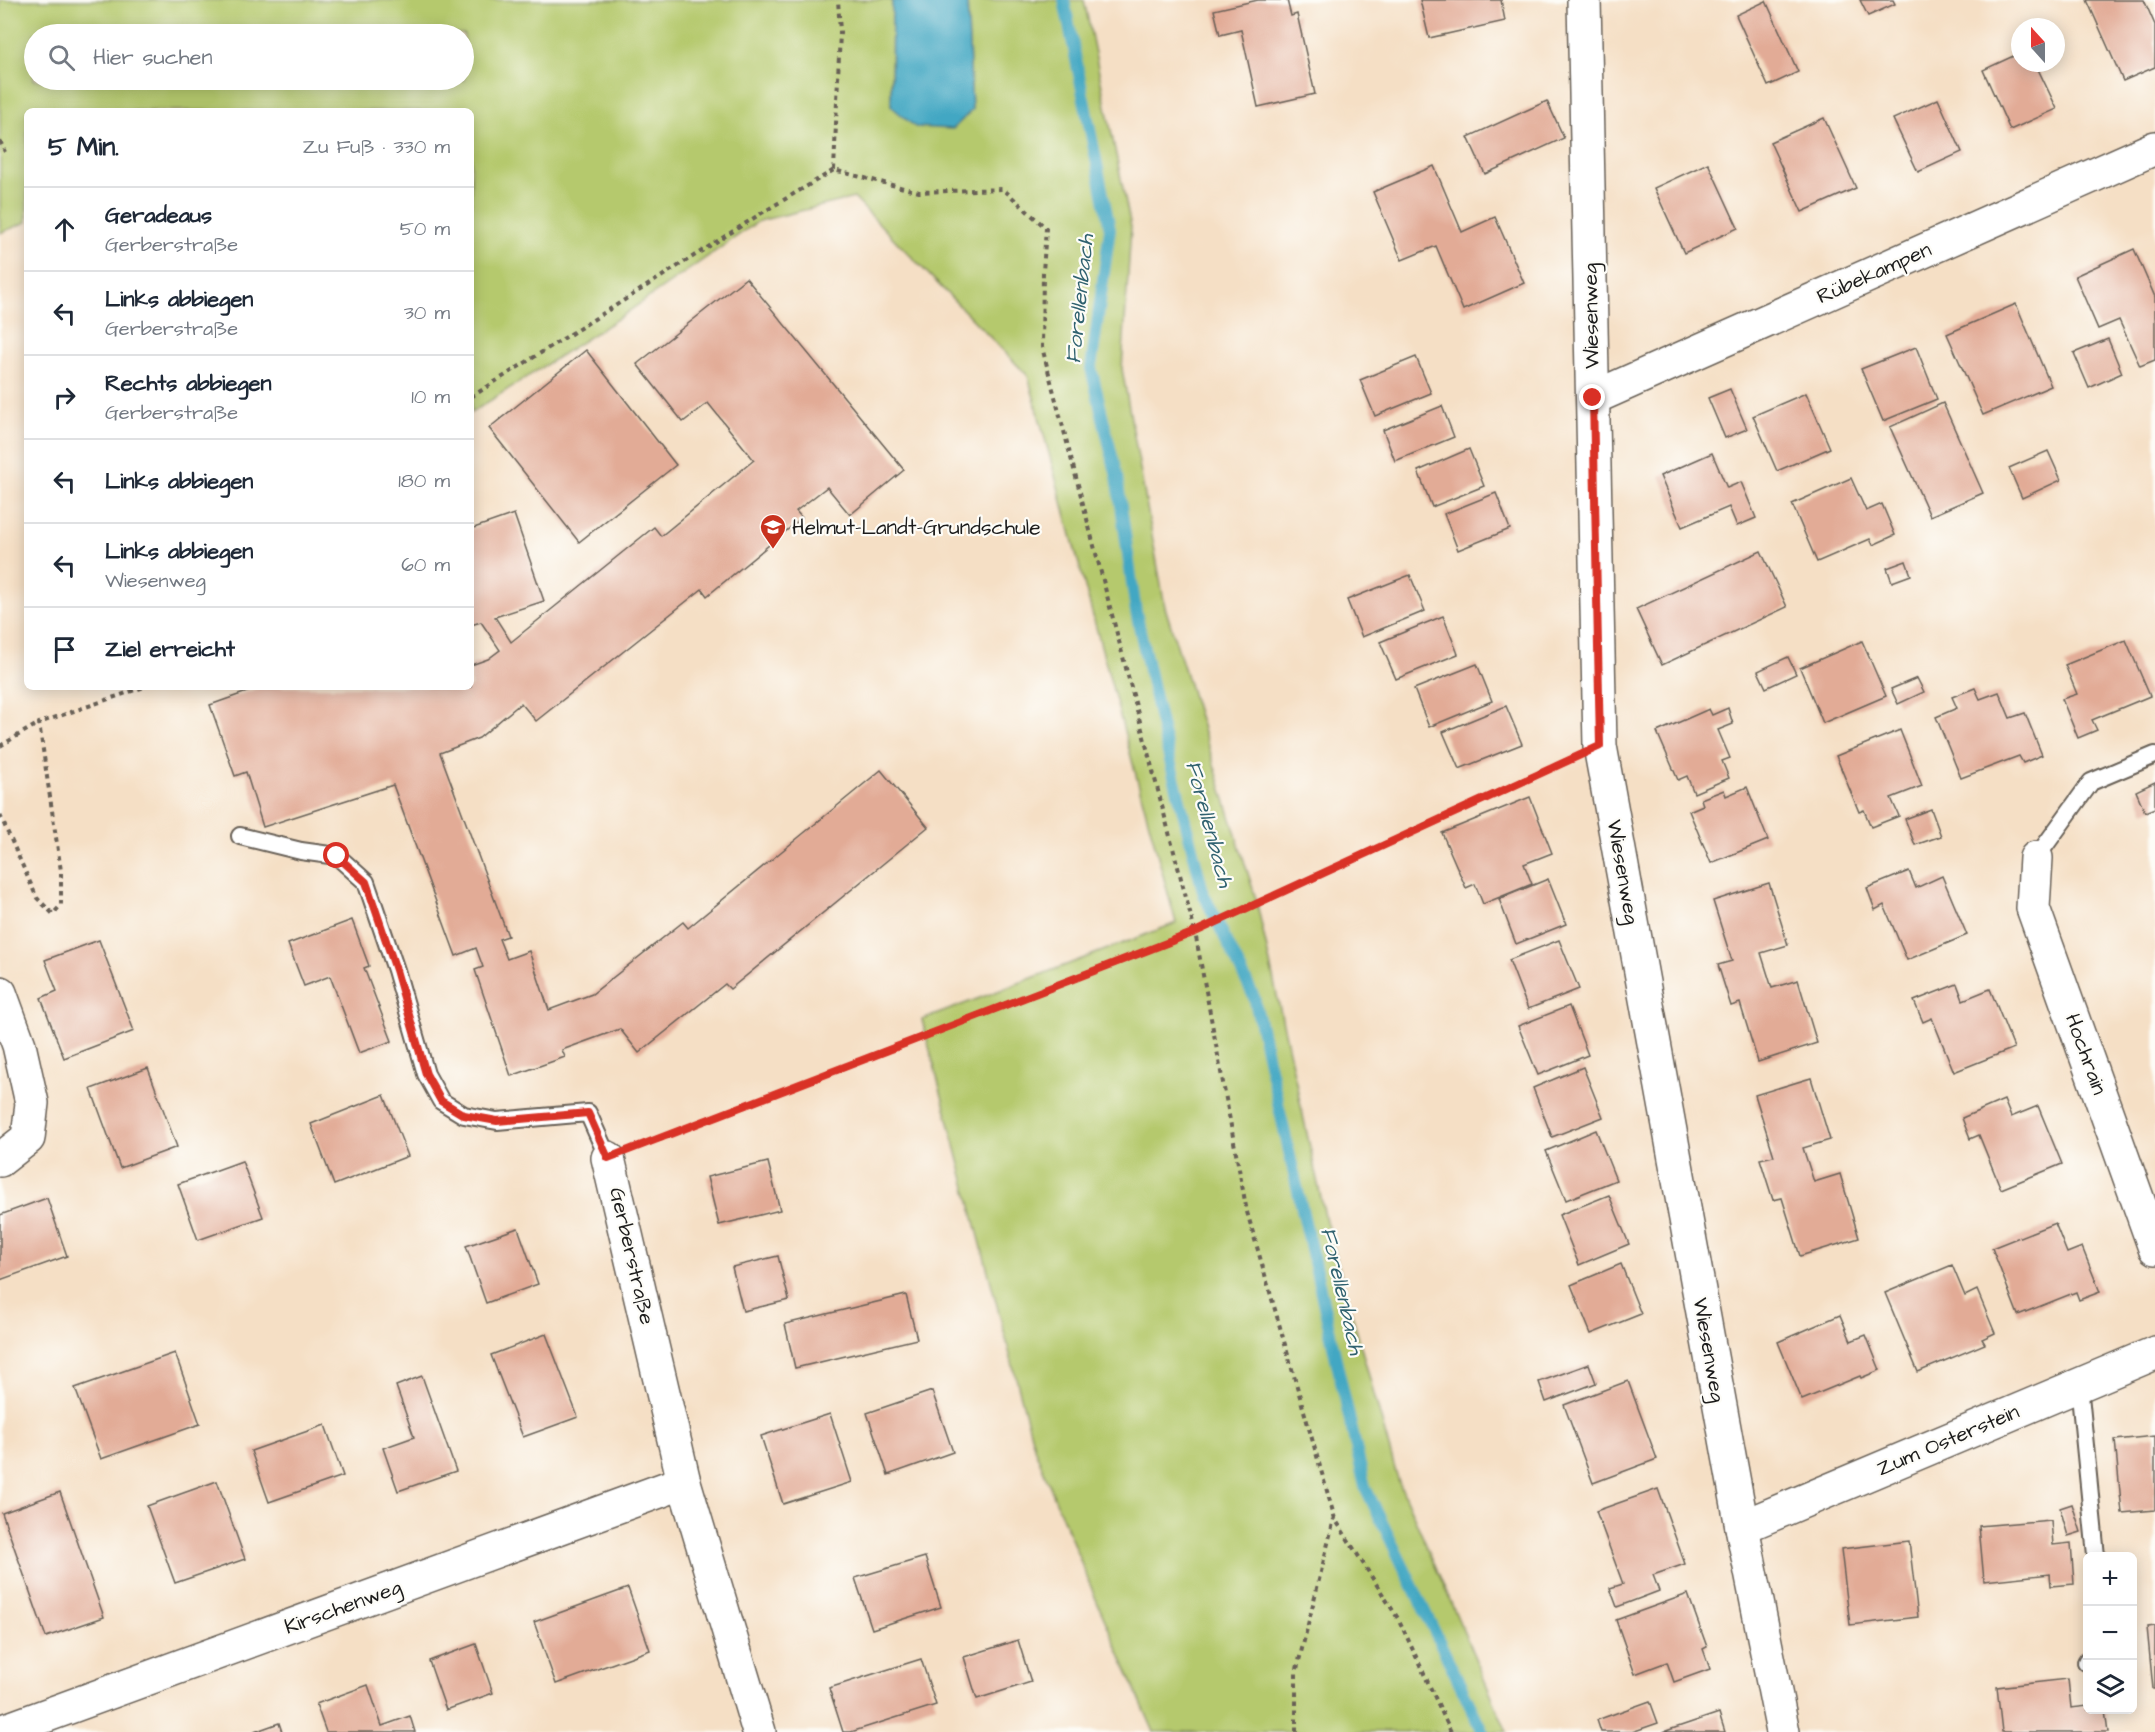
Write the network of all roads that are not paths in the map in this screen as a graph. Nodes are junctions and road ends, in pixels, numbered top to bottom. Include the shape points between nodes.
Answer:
1 (1584, 0) edge
2 (2155, 148) edge
3 (1593, 398) junction
4 (2155, 755) edge
5 (240, 836) dead end
6 (2036, 858) joint
7 (0, 993) edge
8 (608, 1158) joint
9 (0, 1160) edge
10 (2155, 1248) edge
11 (2155, 1353) edge
12 (2079, 1386) junction
13 (684, 1482) junction
14 (1742, 1527) junction
15 (2096, 1552) edge
16 (1, 1732) edge
17 (759, 1732) edge
18 (1783, 1732) edge

1 - 3 street, Wiesenweg
2 - 3 street, Rübekampen
3 - 14 street, Wiesenweg via 1600,746
4 - 6 lane via 2091,782
5 - 8 lane, Gerberstraße via 337,856 366,882 426,1074 441,1101 464,1115 497,1121 588,1113
6 - 10 street, Hochrain via 2033,908
7 - 9 street via 19,1045 32,1103 28,1138
8 - 13 street, Gerberstraße
11 - 12 street, Zum Osterstein
12 - 14 street, Zum Osterstein
12 - 15 lane
13 - 16 street, Kirschenweg
13 - 17 street, Gerberstraße
14 - 18 street, Wiesenweg

